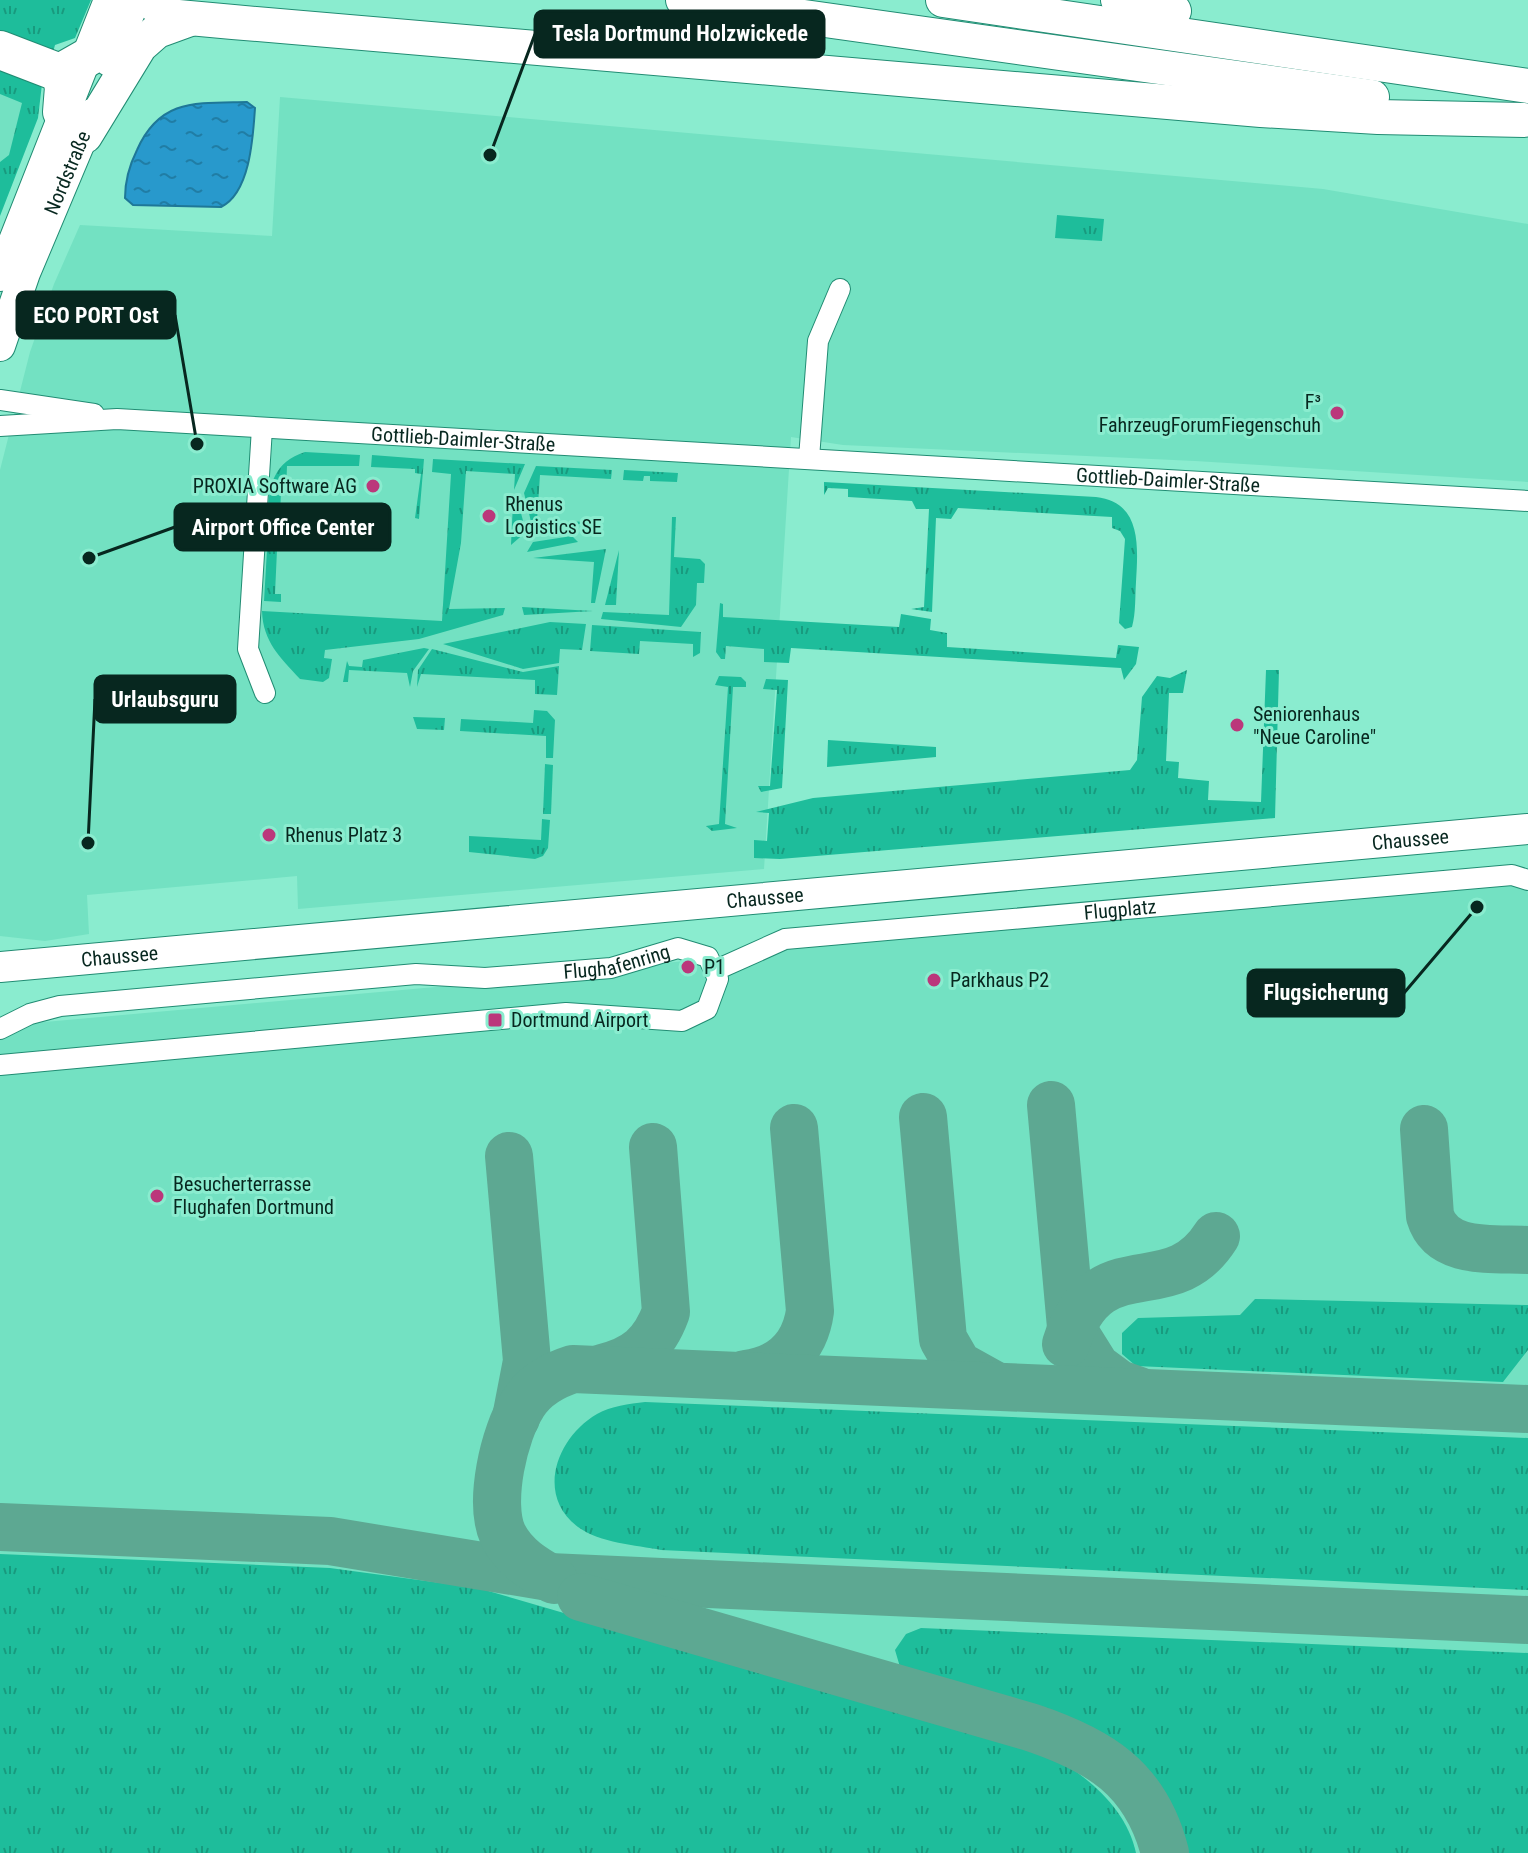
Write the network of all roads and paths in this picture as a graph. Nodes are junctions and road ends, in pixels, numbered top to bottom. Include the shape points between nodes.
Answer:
1 (109, 0) edge
2 (135, 0) edge
3 (149, 0) edge
4 (683, 0) edge
5 (943, 0) edge
6 (1118, 0) edge
7 (190, 19) junction
8 (118, 40) junction
9 (0, 50) edge
10 (1316, 52) junction
11 (72, 67) junction
12 (1528, 86) edge
13 (1526, 120) edge
14 (74, 124) junction
15 (0, 276) edge
16 (840, 289) dead end
17 (0, 346) edge
18 (0, 400) edge
19 (117, 419) junction
20 (0, 426) edge
21 (262, 428) junction
22 (809, 458) junction
23 (1528, 501) edge
24 (265, 693) dead end
25 (1528, 829) edge
26 (1528, 880) edge
27 (0, 967) edge
28 (716, 970) junction
29 (0, 1029) edge
30 (0, 1065) edge

1 - 11 main road
2 - 8 main road, Nordstraße
3 - 7 highway via 168,16
4 - 13 highway
5 - 10 highway
6 - 10 highway
7 - 13 highway via 1261,110
7 - 14 highway via 157,31 140,46
8 - 11 highway
8 - 14 main road, Nordstraße
9 - 11 highway
10 - 12 highway
11 - 14 highway via 64,87
14 - 15 main road, Nordstraße
14 - 17 main road, Nordstraße
16 - 22 street via 818,341
18 - 19 street, Gottlieb-Daimler-Straße
19 - 20 street, Gottlieb-Daimler-Straße
19 - 21 street, Gottlieb-Daimler-Straße
21 - 22 street, Gottlieb-Daimler-Straße
21 - 24 street via 248,649
22 - 23 street, Gottlieb-Daimler-Straße
25 - 27 main road, Chaussee
26 - 28 street, Flugplatz via 1512,875 785,939
28 - 29 street, Flughafenring via 701,953 678,948 611,968 485,978 416,974 60,1006
28 - 30 street via 718,985 707,1009 682,1021 566,1013

